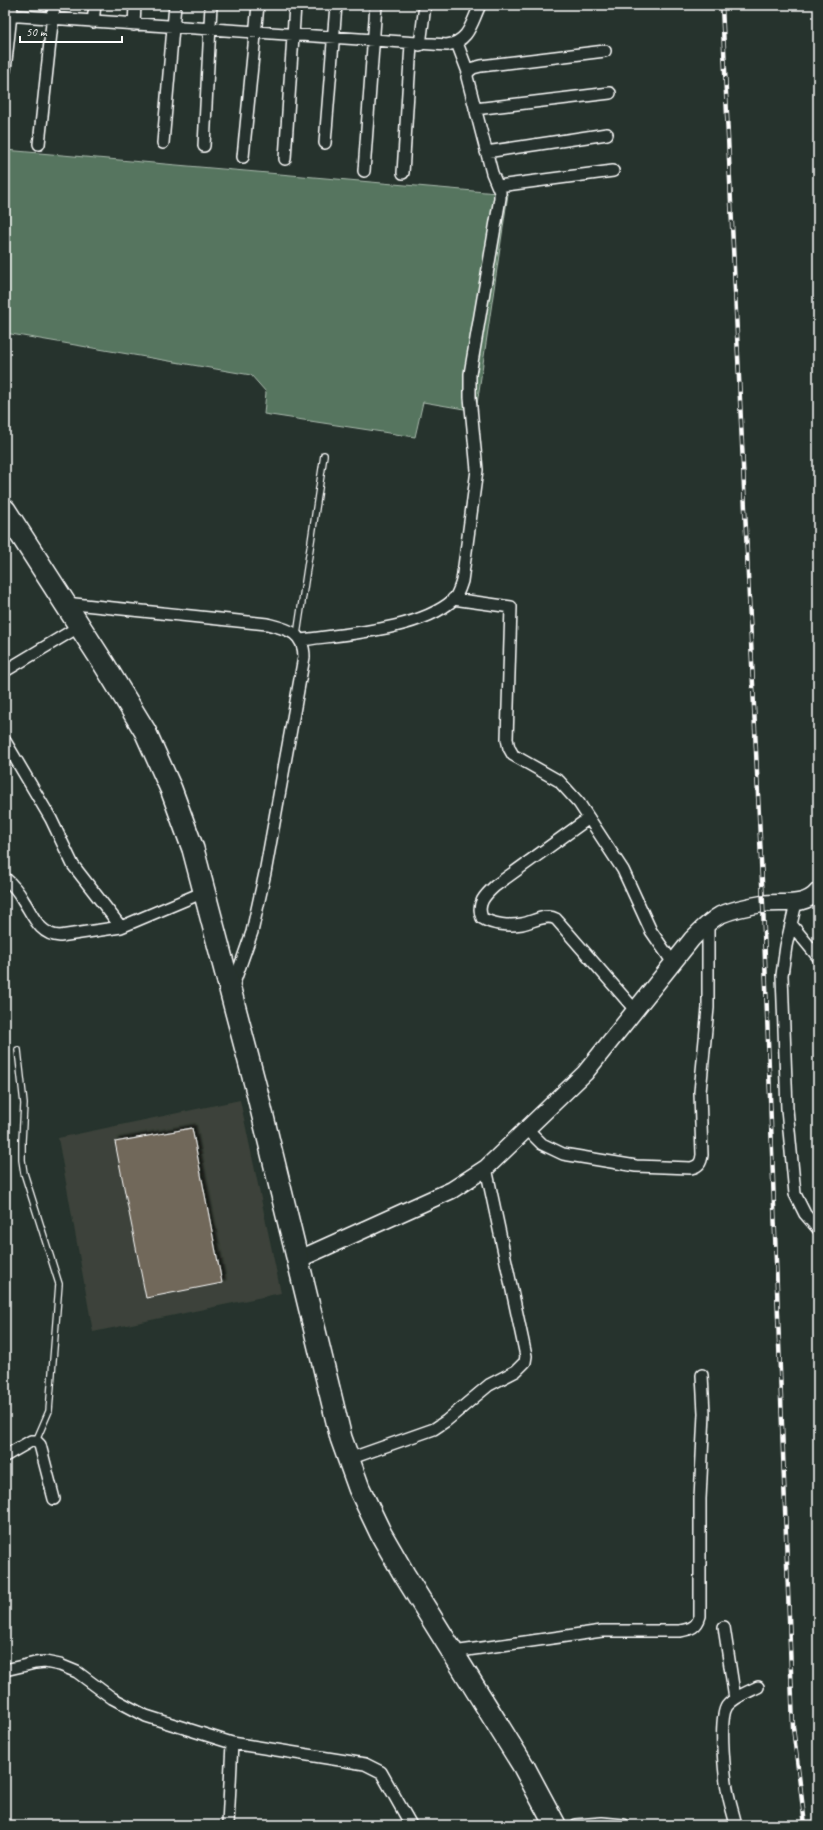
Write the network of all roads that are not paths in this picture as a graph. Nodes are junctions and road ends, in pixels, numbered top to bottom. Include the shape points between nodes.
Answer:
1 (54, 5) edge
2 (95, 5) edge
3 (135, 5) edge
4 (175, 5) edge
5 (211, 5) edge
6 (258, 5) edge
7 (295, 5) edge
8 (336, 5) edge
9 (376, 5) edge
10 (424, 5) edge
11 (480, 5) edge
12 (9, 12) edge
13 (53, 19) junction
14 (93, 22) junction
15 (134, 24) junction
16 (174, 27) junction
17 (209, 30) junction
18 (255, 33) junction
19 (293, 36) junction
20 (333, 39) junction
21 (373, 42) junction
22 (457, 43) junction
23 (416, 44) junction
24 (605, 51) dead end
25 (5, 70) edge
26 (468, 72) junction
27 (610, 93) dead end
28 (475, 109) junction
29 (607, 134) dead end
30 (163, 143) dead end
31 (325, 143) dead end
32 (39, 144) dead end
33 (204, 146) dead end
34 (486, 152) junction
35 (243, 157) dead end
36 (285, 159) dead end
37 (364, 171) dead end
38 (613, 171) dead end
39 (403, 173) dead end
40 (498, 186) junction
41 (324, 455) dead end
42 (5, 510) edge
43 (453, 599) junction
44 (65, 604) junction
45 (80, 626) junction
46 (299, 637) junction
47 (5, 672) edge
48 (5, 741) edge
49 (589, 818) junction
50 (5, 878) edge
51 (818, 891) edge
52 (204, 892) junction
53 (796, 903) junction
54 (708, 922) junction
55 (791, 924) junction
56 (121, 927) junction
57 (818, 957) edge
58 (673, 963) junction
59 (231, 993) junction
60 (635, 1010) junction
61 (18, 1050) dead end
62 (527, 1129) junction
63 (486, 1168) junction
64 (818, 1228) edge
65 (297, 1260) junction
66 (702, 1375) dead end
67 (36, 1441) junction
68 (5, 1456) edge
69 (349, 1459) junction
70 (54, 1499) dead end
71 (724, 1627) dead end
72 (453, 1652) junction
73 (5, 1670) edge
74 (758, 1688) dead end
75 (735, 1699) junction
76 (232, 1743) junction
77 (228, 1825) edge
78 (411, 1825) edge
79 (555, 1825) edge
80 (576, 1825) edge
81 (624, 1825) edge
82 (736, 1825) edge

1 - 13 street
2 - 14 street
3 - 15 street
4 - 16 street
5 - 17 street
6 - 18 street
7 - 19 street
8 - 20 street
9 - 21 street
10 - 23 street
11 - 22 street via 468,31
12 - 13 street
12 - 25 street
13 - 14 street
13 - 32 street
14 - 15 street
15 - 16 street
16 - 17 street
16 - 30 street
17 - 18 street
17 - 33 street
18 - 19 street
18 - 35 street
19 - 20 street
19 - 36 street
20 - 21 street
20 - 31 street
21 - 23 street
21 - 37 street
22 - 23 street
22 - 26 street
23 - 39 street
24 - 26 street via 481,66
26 - 28 street via 466,76
27 - 28 street
28 - 34 street
29 - 34 street
34 - 40 street
38 - 40 street
40 - 43 street via 500,198 494,240 470,374 477,457 476,481 462,581
41 - 46 lane
42 - 44 highway
43 - 46 street via 422,617 377,629
43 - 49 street via 511,607 507,739 509,748 520,760 559,781 569,790
44 - 45 highway
44 - 46 street via 267,624 280,627
45 - 47 street
45 - 52 highway via 144,731 171,789 193,849
46 - 59 street via 304,657 265,873 249,943
48 - 56 street via 48,813 73,865
49 - 58 street via 623,870 650,930
49 - 60 street via 495,886 483,899 479,906 480,912 482,918 495,923 514,925 545,917 556,919
50 - 56 street via 16,889 39,926 53,936
51 - 53 street via 815,895
52 - 56 street
52 - 59 highway
53 - 54 street via 763,904 722,915
53 - 55 street
54 - 58 street
54 - 62 street via 708,1008 700,1092 701,1162 691,1168 636,1166 563,1154 542,1144
55 - 57 street
55 - 64 street via 782,975 787,1109 795,1194 804,1214
58 - 60 street
59 - 65 highway
60 - 62 street via 585,1074
61 - 67 lane via 24,1104 24,1173 59,1284 48,1411
62 - 63 street
63 - 65 street via 452,1190
63 - 69 street via 526,1356 525,1362 489,1385 434,1429
65 - 69 highway
66 - 72 street via 704,1413 698,1624 691,1629 680,1631 602,1631
67 - 68 street via 25,1443
67 - 70 street via 43,1451
69 - 72 highway via 359,1488 381,1534
71 - 75 street
72 - 79 highway via 524,1767
73 - 76 street via 45,1662 60,1665 77,1672 112,1698 146,1716
74 - 75 street
75 - 82 street via 724,1710 723,1720 727,1788
76 - 77 street
76 - 78 street via 351,1761 375,1768 386,1778
80 - 81 street

